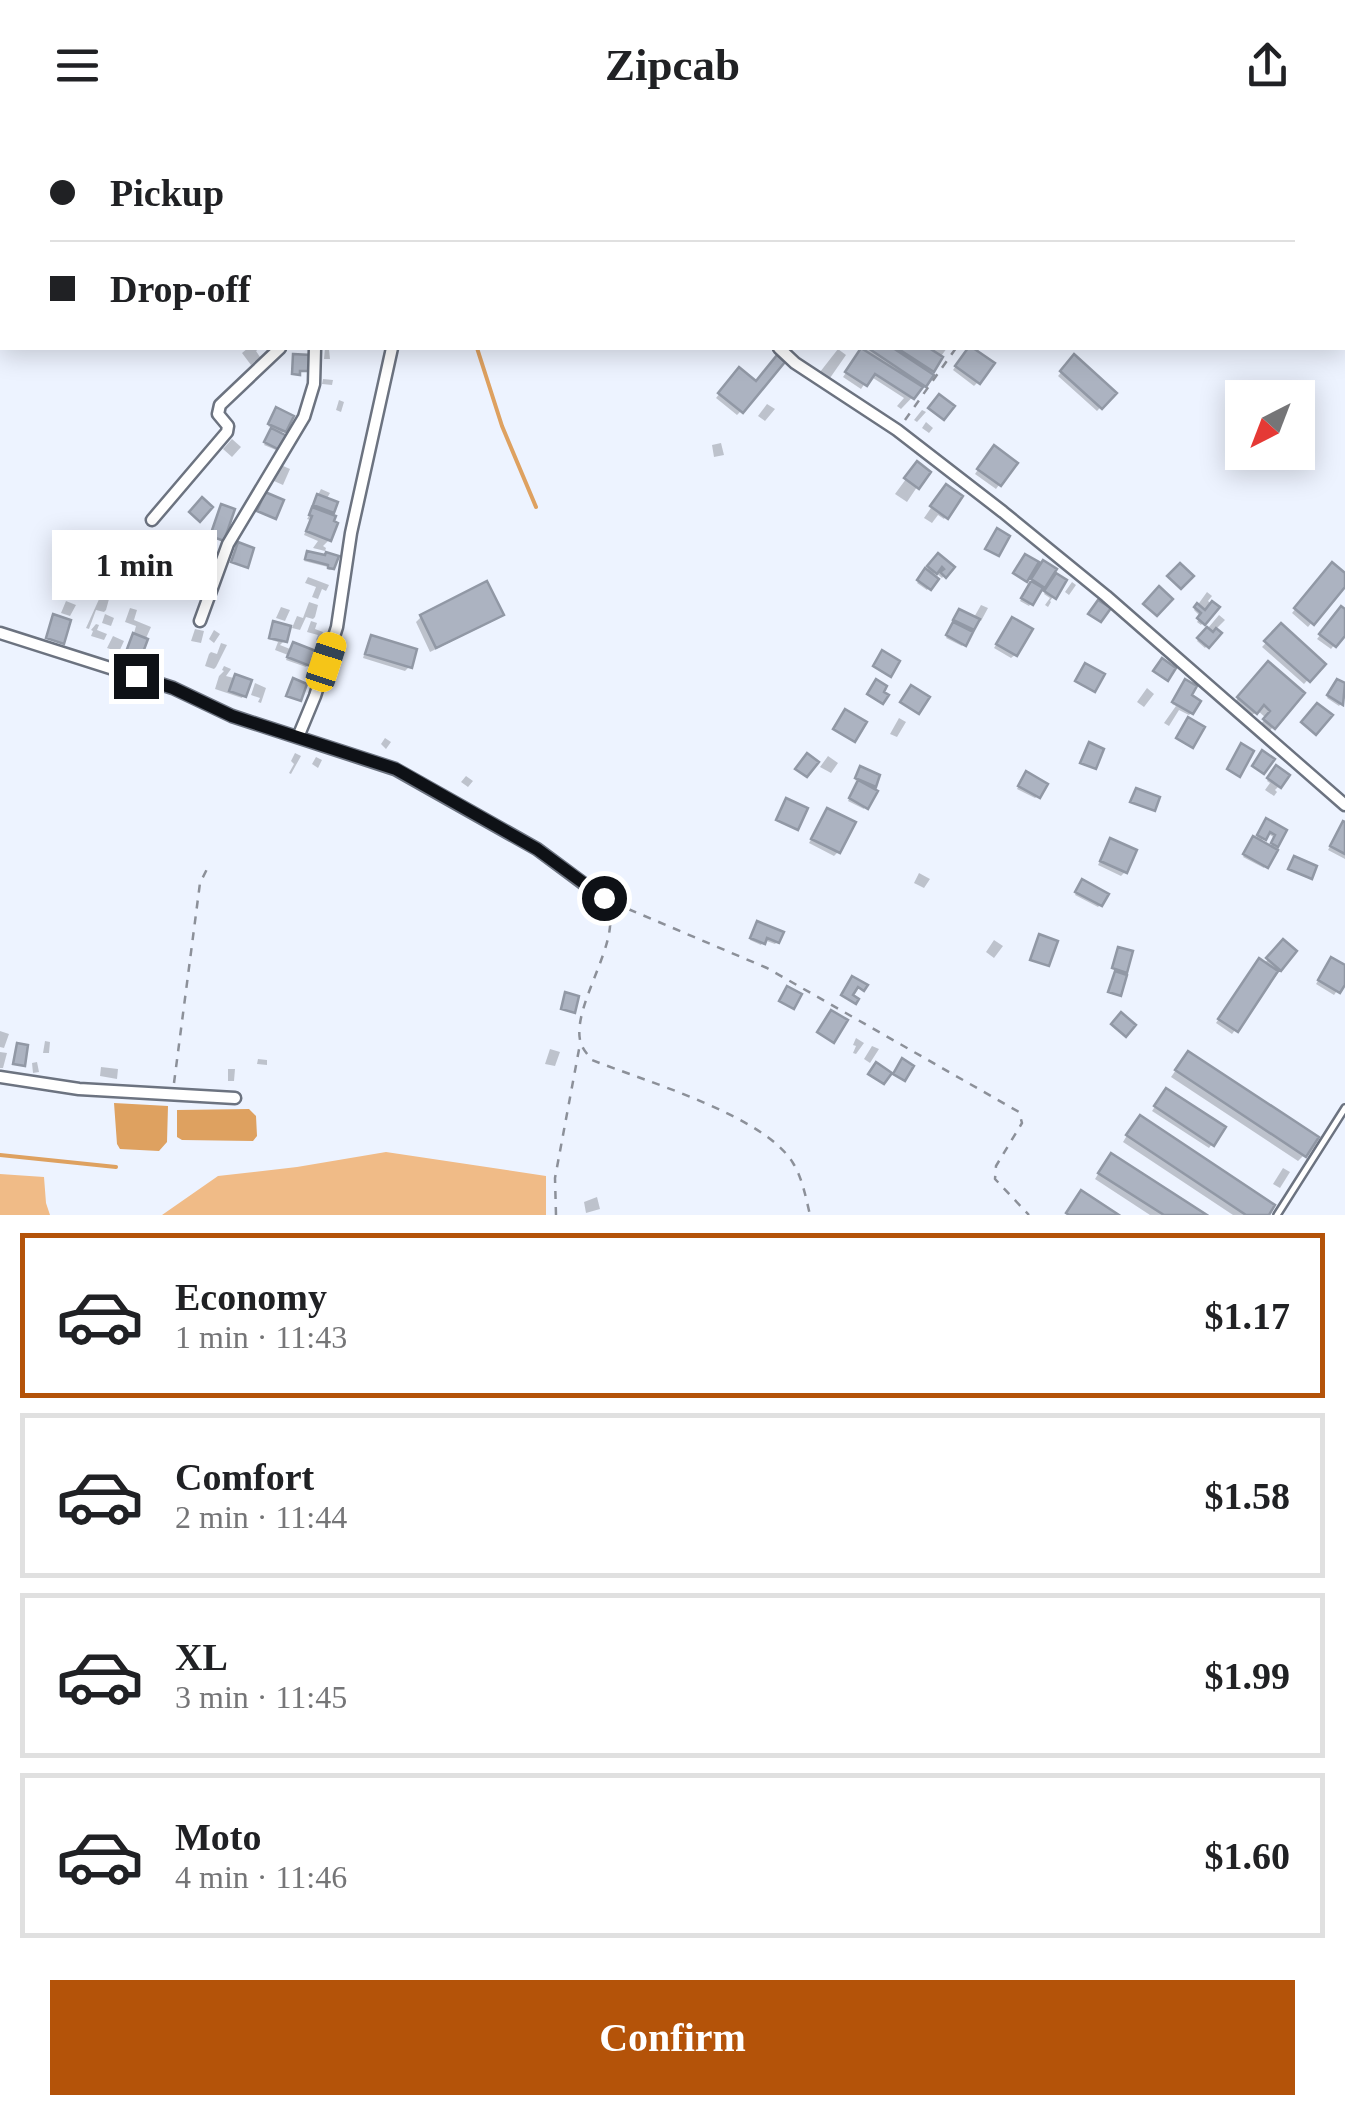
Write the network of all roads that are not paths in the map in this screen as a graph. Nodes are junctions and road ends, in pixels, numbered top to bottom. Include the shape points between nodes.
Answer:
1 (278, 350) edge
2 (315, 350) edge
3 (392, 350) edge
4 (781, 350) edge
5 (152, 520) dead end
6 (200, 621) dead end
7 (0, 633) edge
8 (298, 737) junction
9 (1345, 805) edge
10 (604, 898) road end
11 (0, 1077) edge
12 (236, 1098) dead end
13 (1345, 1108) edge
14 (1277, 1215) edge

1 - 5 street via 220,405 228,432
2 - 6 street via 304,417 228,544
3 - 8 street via 337,627
4 - 9 street via 1003,512
7 - 8 street via 173,688
8 - 10 street via 396,769 537,849
11 - 12 street
13 - 14 lane

